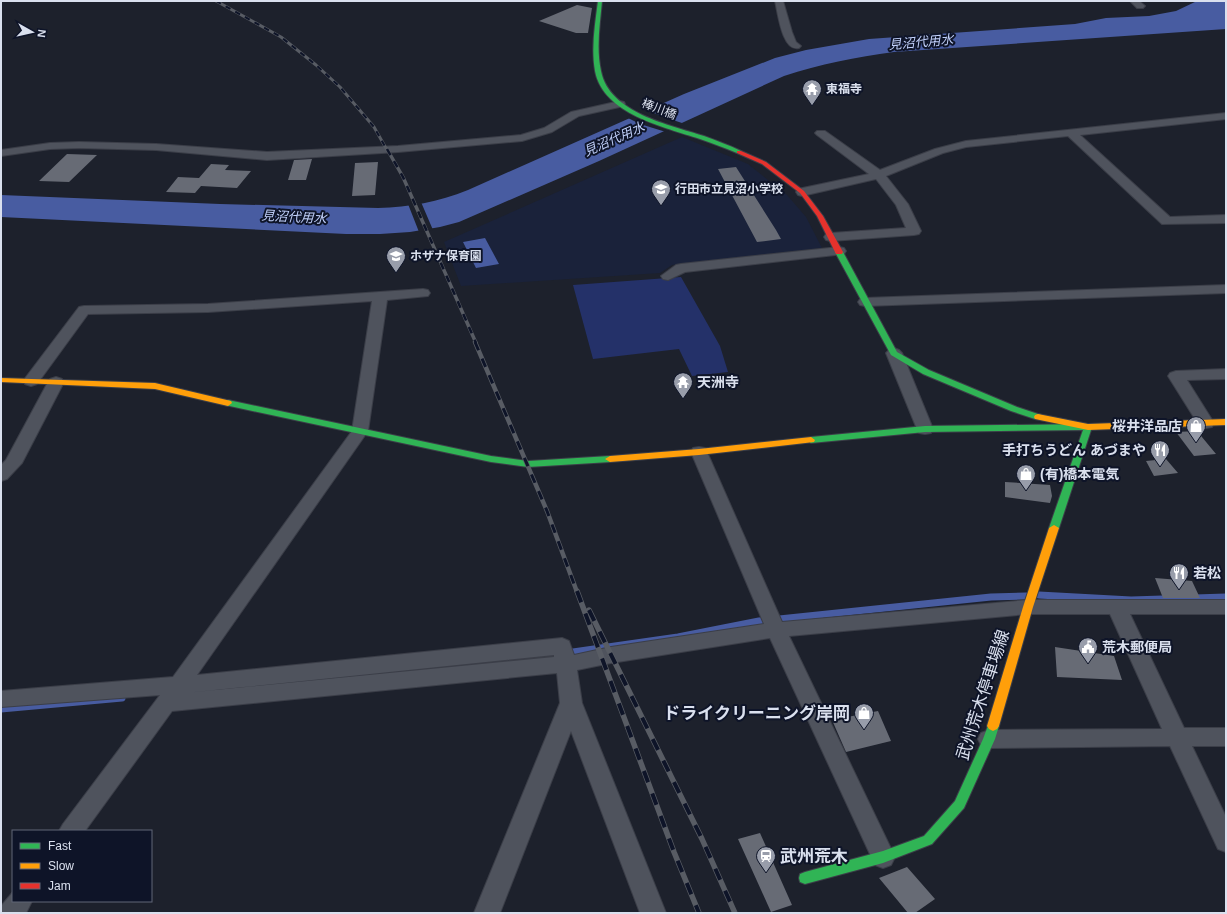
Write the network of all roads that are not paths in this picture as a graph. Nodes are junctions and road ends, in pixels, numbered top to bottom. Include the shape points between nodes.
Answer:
1 (600, 1) edge
2 (779, 1) edge
3 (796, 46) dead end
4 (620, 104) junction
5 (1226, 116) edge
6 (821, 133) dead end
7 (1071, 134) junction
8 (1, 153) edge
9 (879, 175) junction
10 (802, 192) junction
11 (1226, 220) edge
12 (831, 237) junction
13 (839, 251) junction
14 (668, 276) dead end
15 (1226, 289) edge
16 (423, 293) dead end
17 (380, 296) junction
18 (865, 302) junction
19 (894, 353) junction
20 (1226, 374) edge
21 (1, 380) edge
22 (31, 381) junction
23 (56, 382) junction
24 (1226, 422) edge
25 (1206, 423) junction
26 (1088, 427) junction
27 (925, 428) junction
28 (360, 431) junction
29 (699, 452) junction
30 (1, 475) edge
31 (1028, 607) junction
32 (1226, 607) edge
33 (1117, 608) junction
34 (776, 630) junction
35 (566, 664) junction
36 (179, 685) junction
37 (1, 699) edge
38 (165, 703) junction
39 (571, 703) junction
40 (1226, 737) edge
41 (1177, 738) junction
42 (989, 740) junction
43 (72, 830) edge
44 (1226, 842) edge
45 (883, 857) junction
46 (805, 878) dead end
47 (19, 902) edge
48 (11, 913) edge
49 (486, 913) edge
50 (653, 913) edge

1 - 4 main road, 棒川橋 via 597,42 599,79 606,91
2 - 3 street via 787,32 792,44
4 - 8 street via 575,114 556,126 529,137 393,150 267,156 156,147 79,145
4 - 10 main road, 棒川橋 via 632,112 726,146 764,164
5 - 7 street
6 - 9 street
7 - 9 street via 966,144 938,151
7 - 11 street via 1167,221
9 - 10 street
9 - 12 street via 902,204 914,231
10 - 12 main road, 棒川橋 via 820,216
12 - 13 main road, 棒川橋
13 - 14 street via 681,268
13 - 18 main road, 棒川橋
15 - 18 street
16 - 17 street
17 - 22 street via 208,308 84,310
17 - 28 street
18 - 19 main road, 棒川橋
19 - 26 main road via 926,372 1014,409 1046,420
19 - 27 street
20 - 25 street via 1176,376
21 - 22 main road
22 - 23 main road
23 - 28 main road via 155,386 255,410
23 - 30 street via 13,463
24 - 25 main road
25 - 26 main road
26 - 27 main road
26 - 31 main road, 武州荒木停車場線
27 - 29 main road
28 - 29 main road via 491,459 528,464
28 - 36 street
29 - 34 street
31 - 33 street
31 - 34 street
31 - 42 main road, 武州荒木停車場線
32 - 33 street
33 - 41 street
34 - 35 street
34 - 45 street
35 - 36 street via 562,646
35 - 38 street
35 - 39 street
36 - 37 street
36 - 38 street
38 - 43 street
39 - 49 street
39 - 50 street
40 - 41 street
41 - 42 street
41 - 44 street
42 - 45 main road, 武州荒木停車場線 via 960,804 928,840
45 - 46 main road, 武州荒木停車場線
47 - 48 street

